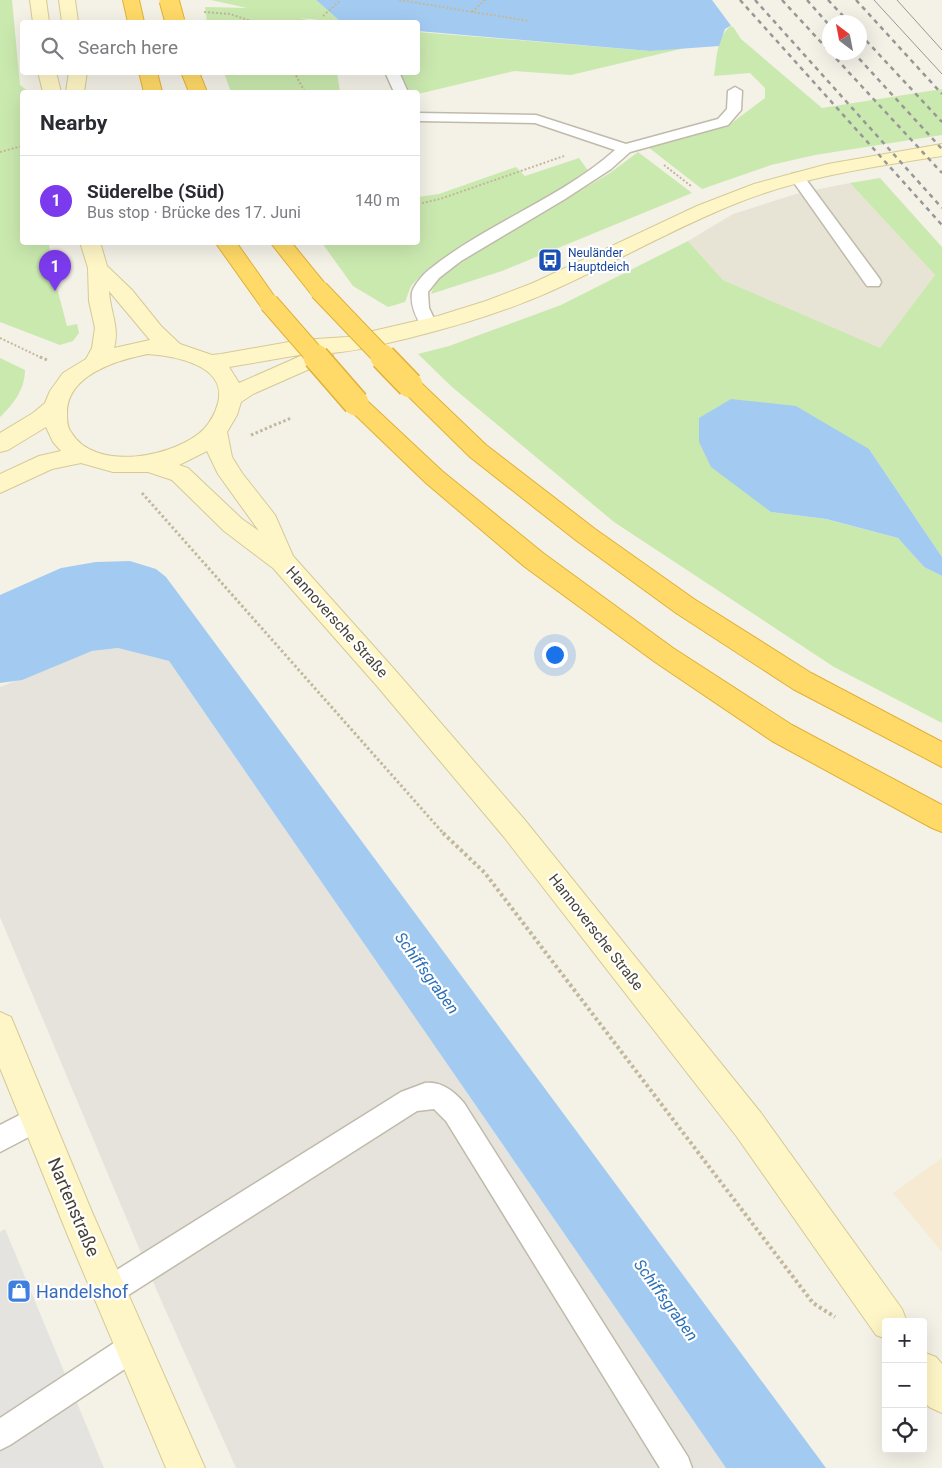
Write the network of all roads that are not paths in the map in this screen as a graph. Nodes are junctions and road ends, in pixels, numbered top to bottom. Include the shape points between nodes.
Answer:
1 (38, 0) edge
2 (66, 0) edge
3 (131, 0) edge
4 (169, 0) edge
5 (40, 20) edge
6 (70, 20) edge
7 (136, 20) edge
8 (174, 20) edge
9 (78, 75) edge
10 (149, 75) edge
11 (191, 75) edge
12 (394, 75) edge
13 (75, 90) edge
14 (152, 90) edge
15 (197, 90) edge
16 (401, 90) edge
17 (735, 91) dead end
18 (420, 117) edge
19 (625, 149) junction
20 (942, 150) edge
21 (797, 178) junction
22 (91, 245) edge
23 (227, 245) edge
24 (282, 245) edge
25 (98, 268) junction
26 (873, 282) dead end
27 (429, 324) junction
28 (346, 344) junction
29 (172, 348) junction
30 (95, 361) junction
31 (210, 362) junction
32 (230, 398) junction
33 (55, 407) junction
34 (215, 431) junction
35 (0, 444) edge
36 (82, 455) junction
37 (149, 464) junction
38 (0, 484) edge
39 (282, 561) junction
40 (942, 755) edge
41 (942, 819) edge
42 (0, 1028) edge
43 (37, 1119) junction
44 (0, 1139) edge
45 (109, 1291) junction
46 (886, 1318) edge
47 (133, 1347) junction
48 (927, 1375) edge
49 (942, 1394) edge
50 (0, 1435) edge
51 (186, 1468) edge
52 (677, 1468) edge

1 - 5 main road
2 - 6 main road
3 - 7 highway
4 - 8 highway, bridge
9 - 13 main road
10 - 14 highway
11 - 15 highway
12 - 16 lane
17 - 19 lane via 734,110 724,122
18 - 19 lane via 536,119
19 - 27 lane via 606,166 560,196 481,241 433,274 423,285 419,301
20 - 21 main road
21 - 26 lane
21 - 27 main road via 705,208 540,288
22 - 25 main road
23 - 41 highway, bridge via 269,303 356,403 434,477 534,560 657,650 782,733
24 - 40 highway, bridge via 319,290 478,451 586,535 685,606 802,681
25 - 29 main road
25 - 30 main road via 99,301 106,338
27 - 28 main road
28 - 31 main road via 295,348
28 - 32 main road
29 - 30 main road via 135,348
29 - 31 main road
30 - 33 main road via 66,385
31 - 32 main road via 225,378
32 - 34 main road via 226,415
33 - 35 main road
33 - 36 main road via 59,434
34 - 37 main road via 187,452
34 - 39 main road, Hannoversche Straße via 218,453 225,467 267,522
36 - 37 main road via 114,464
36 - 38 main road via 47,462
37 - 39 main road, Hannoversche Straße via 180,474 233,525
39 - 46 main road, Hannoversche Straße via 514,828 749,1125
42 - 43 main road, Nartenstraße
43 - 44 lane
43 - 45 main road, Nartenstraße
45 - 47 main road, Nartenstraße
45 - 52 lane via 410,1101 437,1095 455,1112
47 - 50 lane
47 - 51 main road, Nartenstraße
48 - 49 main road

